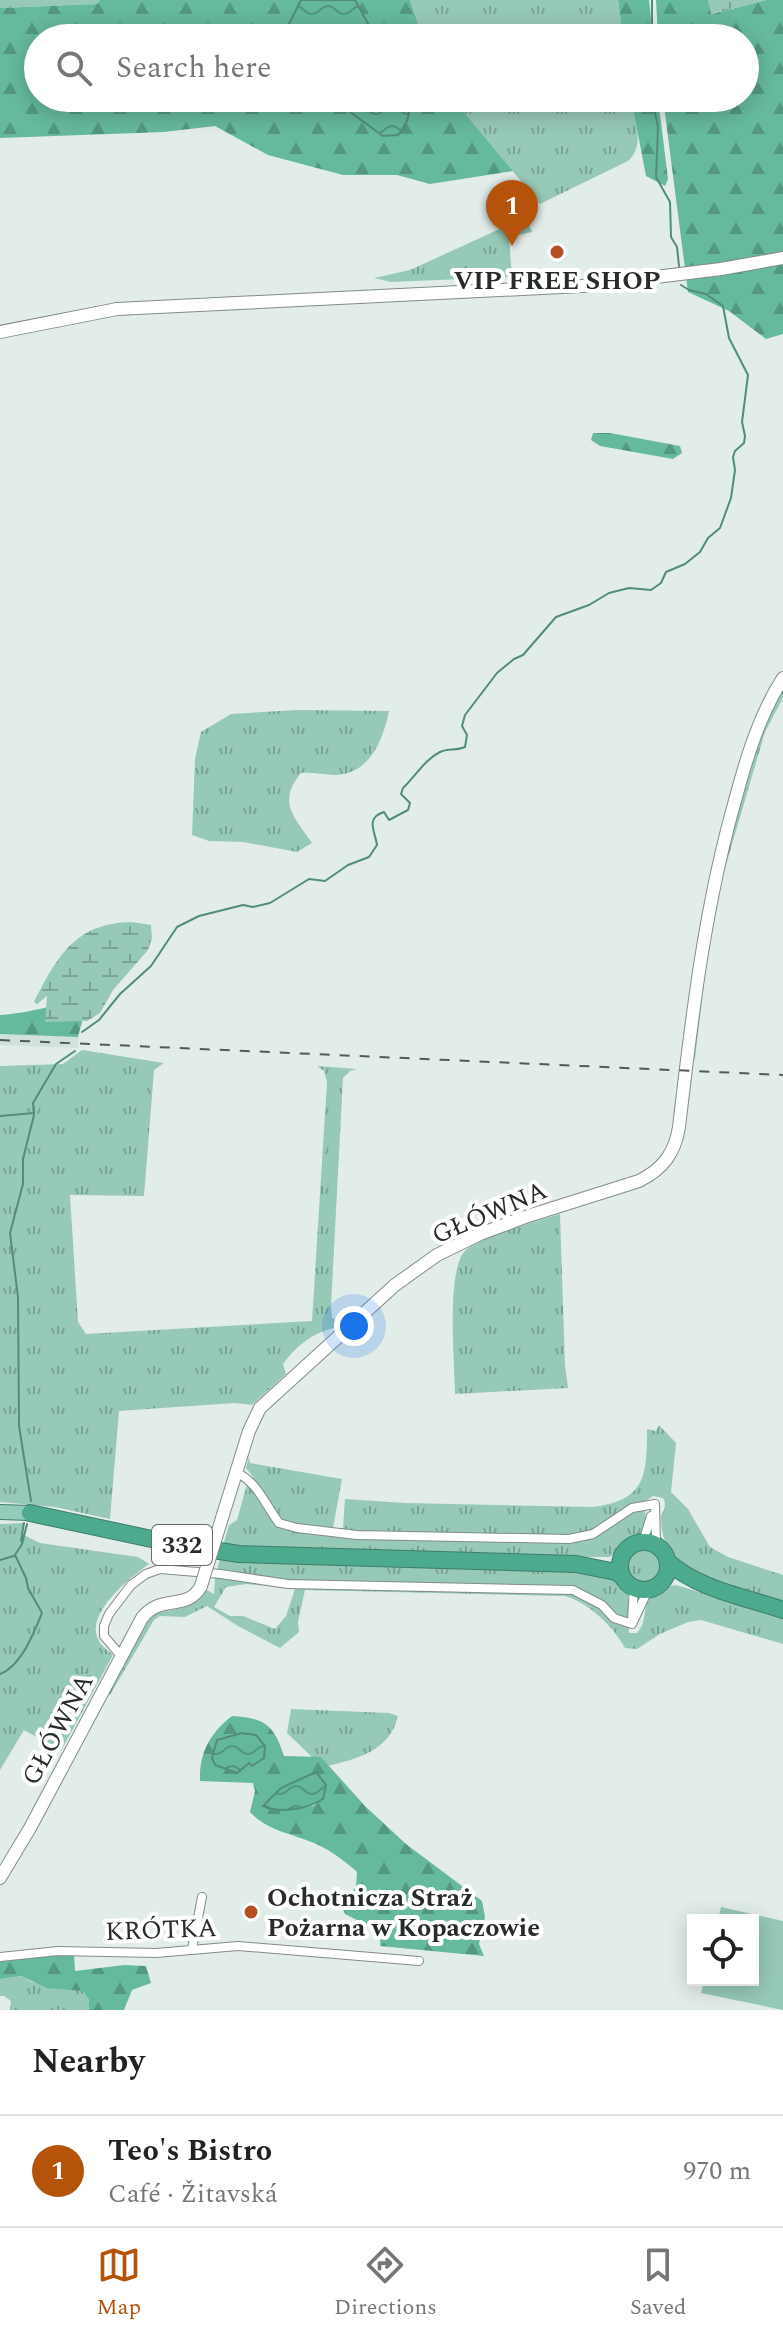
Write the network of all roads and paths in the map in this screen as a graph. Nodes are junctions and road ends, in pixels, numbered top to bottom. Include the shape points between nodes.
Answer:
1 (783, 258) edge
2 (0, 332) edge
3 (783, 678) edge
4 (236, 1472) junction
5 (0, 1512) edge
6 (30, 1513) joint
7 (650, 1543) junction
8 (625, 1551) junction
9 (668, 1562) junction
10 (576, 1564) junction
11 (642, 1584) junction
12 (718, 1589) junction
13 (783, 1610) edge
14 (121, 1656) junction
15 (0, 1878) edge
16 (202, 1897) dead end
17 (192, 1949) junction
18 (0, 1957) edge
19 (419, 1961) dead end

1 - 2 street via 612,283 117,309
3 - 4 street, GŁÓWNA via 756,731 718,858 676,1143 660,1168 639,1181 480,1234 437,1255 395,1285 267,1401 254,1420
4 - 7 street via 251,1480 279,1523 297,1528 357,1535 569,1539 593,1534 632,1508 655,1504
4 - 14 street, GŁÓWNA, bridge via 196,1595 151,1607
5 - 6 main road
6 - 10 highway, 332 via 239,1554
7 - 8 highway, 332 via 636,1543
7 - 9 highway, 332
8 - 10 highway, 332
8 - 11 highway via 620,1565
9 - 11 highway via 667,1573
9 - 12 highway, 332
10 - 11 highway, 332
11 - 12 highway, 332
11 - 14 street via 632,1624 573,1590 288,1584 160,1569 131,1585 109,1614 104,1636
12 - 13 highway, 332
14 - 15 street, GŁÓWNA
16 - 17 street
17 - 18 street, KRÓTKA
17 - 19 street, KRÓTKA via 254,1946

